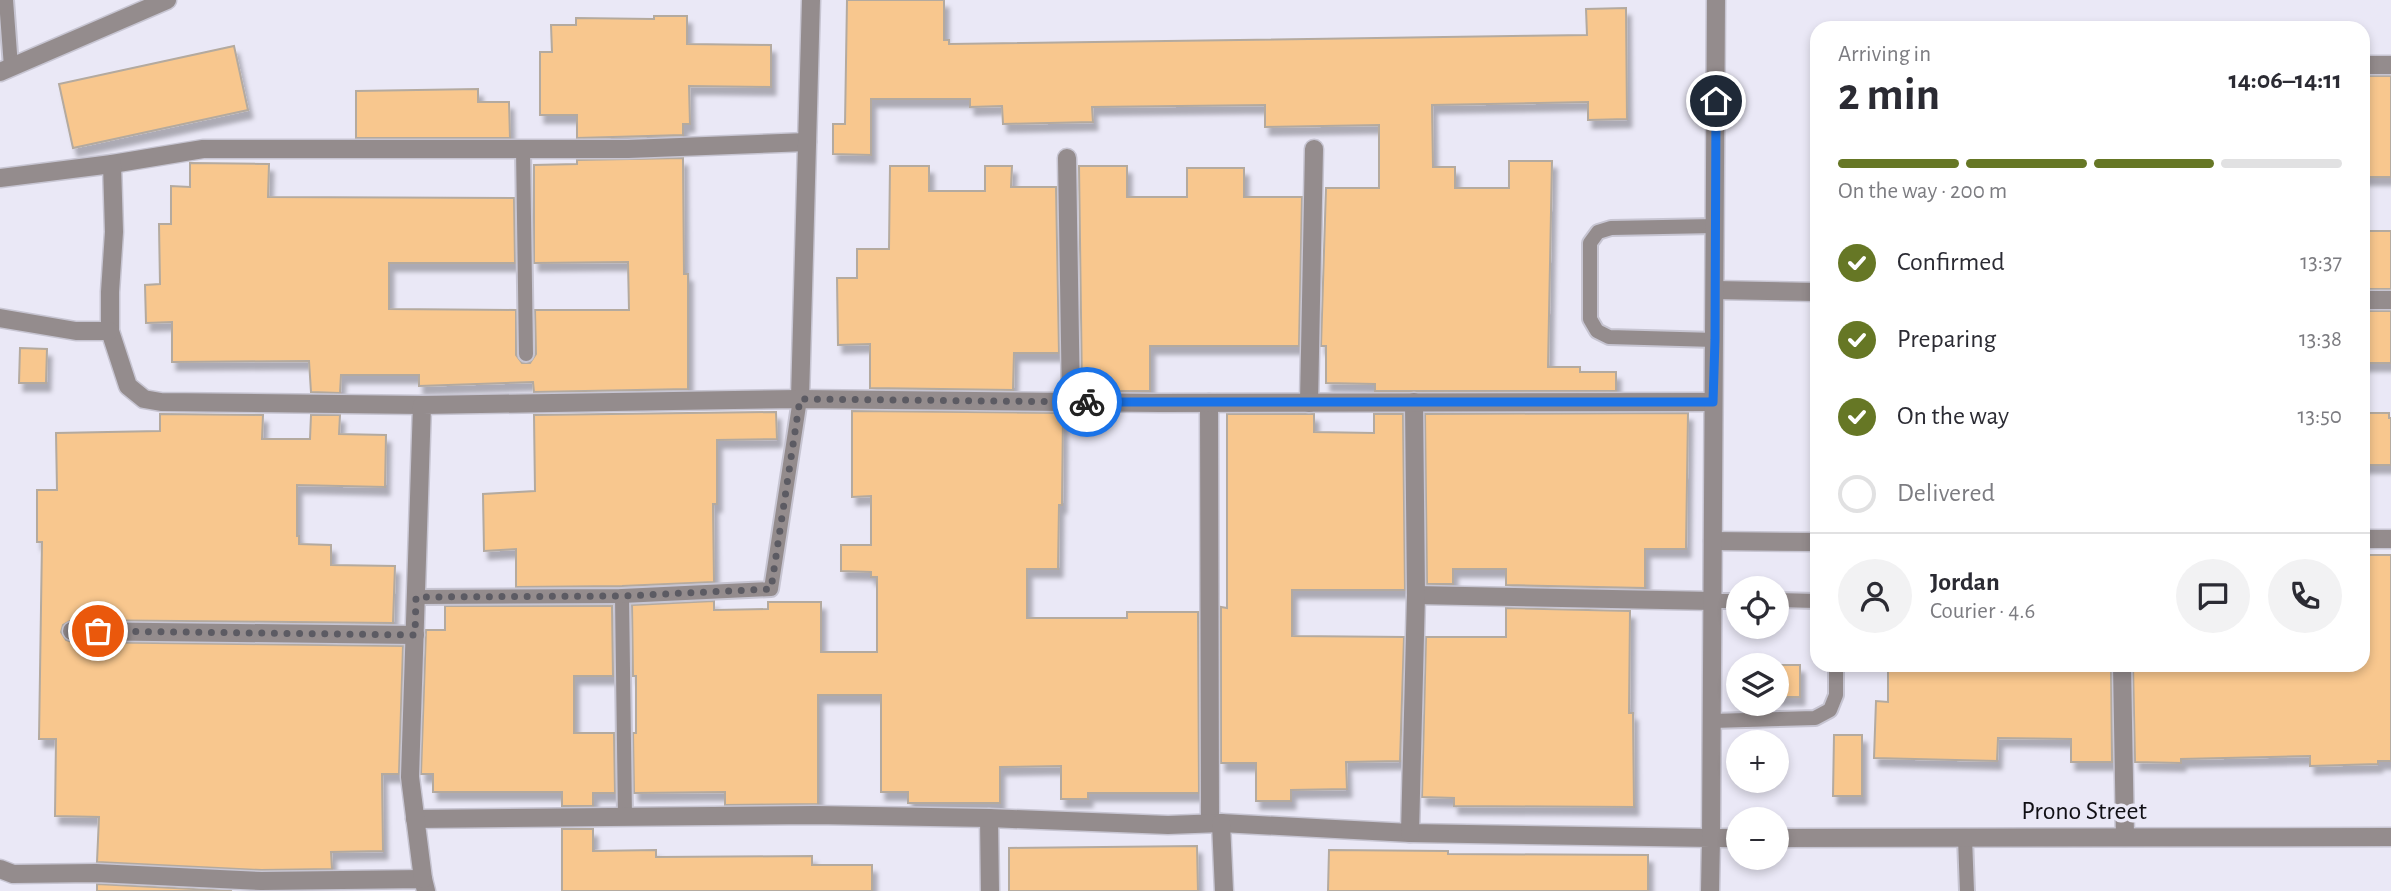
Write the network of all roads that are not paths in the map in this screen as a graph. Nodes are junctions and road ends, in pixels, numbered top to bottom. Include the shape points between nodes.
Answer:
1 (6, 0) edge
2 (167, 0) edge
3 (811, 0) edge
4 (1716, 0) edge
5 (2370, 65) edge
6 (2391, 65) edge
7 (5, 69) edge
8 (807, 142) junction
9 (523, 149) junction
10 (1314, 149) dead end
11 (1067, 158) dead end
12 (112, 164) junction
13 (0, 178) edge
14 (1715, 226) junction
15 (1715, 290) junction
16 (1810, 292) edge
17 (2370, 300) edge
18 (2391, 300) edge
19 (0, 318) edge
20 (110, 331) junction
21 (1715, 340) junction
22 (526, 354) dead end
23 (800, 399) junction
24 (1072, 402) junction
25 (1414, 402) junction
26 (1713, 402) junction
27 (1209, 403) junction
28 (1309, 403) junction
29 (422, 405) junction
30 (2370, 539) edge
31 (2391, 539) edge
32 (1713, 541) junction
33 (1810, 542) edge
34 (1416, 595) junction
35 (622, 596) junction
36 (416, 597) junction
37 (1789, 600) edge
38 (1713, 601) junction
39 (1726, 601) edge
40 (1810, 601) edge
41 (72, 631) dead end
42 (415, 635) junction
43 (1836, 672) edge
44 (2122, 672) edge
45 (1712, 720) junction
46 (625, 817) junction
47 (989, 818) junction
48 (415, 819) junction
49 (1216, 823) junction
50 (1410, 833) junction
51 (2125, 837) junction
52 (2391, 837) edge
53 (1711, 838) junction
54 (1726, 838) edge
55 (1789, 838) edge
56 (1965, 838) junction
57 (0, 869) edge
58 (424, 885) edge
59 (990, 891) edge
60 (1224, 891) edge
61 (1710, 891) edge
62 (1967, 891) edge

1 - 7 lane
2 - 7 street
3 - 8 street
4 - 14 street
5 - 6 street
8 - 9 street
8 - 23 street
9 - 12 street via 203,149
9 - 22 lane
10 - 28 street
11 - 24 street
12 - 13 street
12 - 20 street
14 - 15 street
14 - 21 lane via 1611,228 1598,232 1590,243 1590,319 1597,331 1609,337
15 - 16 street
15 - 21 street
17 - 18 street
19 - 20 street via 76,331
20 - 29 street via 128,386 144,399
21 - 26 street
23 - 24 street
23 - 29 street
23 - 35 lane via 771,589
24 - 27 street
25 - 26 street
25 - 28 street
25 - 34 street
26 - 32 street
27 - 28 street
27 - 49 street
29 - 36 street
30 - 31 street
32 - 33 street
32 - 38 street
34 - 38 street
34 - 50 street
35 - 36 lane
35 - 46 lane
36 - 42 street
37 - 40 lane
38 - 39 lane
38 - 45 street
41 - 42 street
42 - 48 street via 410,777
43 - 45 lane via 1836,695 1830,710 1815,718
44 - 51 street
45 - 53 street
46 - 47 street
46 - 48 street
47 - 49 street
47 - 59 street
48 - 58 street
49 - 50 street
49 - 60 street
50 - 53 street
51 - 52 street, Prono Street
51 - 56 street, Prono Street
53 - 54 street
53 - 61 street
55 - 56 street, Prono Street
56 - 62 lane
57 - 58 street via 13,874

